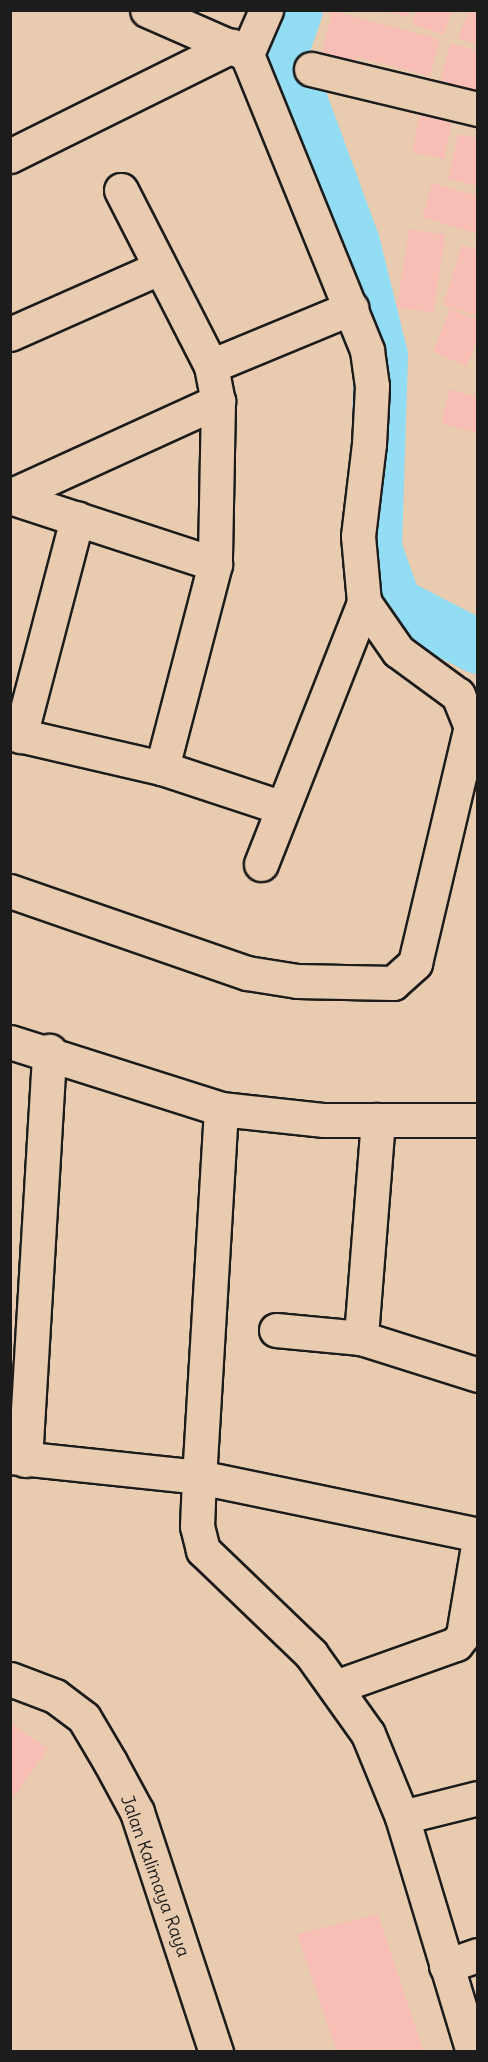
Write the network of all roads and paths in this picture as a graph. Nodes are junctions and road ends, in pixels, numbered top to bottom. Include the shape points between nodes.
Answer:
1 (147, 10) edge
2 (266, 10) edge
3 (239, 50) junction
4 (311, 69) dead end
5 (477, 110) edge
6 (10, 156) edge
7 (121, 190) dead end
8 (159, 268) junction
9 (351, 308) junction
10 (10, 334) edge
11 (211, 366) junction
12 (218, 401) junction
13 (10, 496) edge
14 (76, 518) junction
15 (215, 564) junction
16 (364, 602) junction
17 (15, 734) edge
18 (162, 768) junction
19 (283, 808) junction
20 (261, 864) dead end
21 (10, 891) edge
22 (10, 1041) edge
23 (48, 1051) junction
24 (221, 1109) junction
25 (378, 1120) junction
26 (477, 1120) edge
27 (276, 1330) dead end
28 (362, 1338) junction
29 (477, 1375) edge
30 (18, 1459) edge
31 (199, 1477) junction
32 (477, 1535) edge
33 (477, 1545) edge
34 (10, 1679) edge
35 (338, 1686) junction
36 (477, 1798) edge
37 (402, 1817) junction
38 (477, 1955) edge
39 (446, 1966) junction
40 (216, 2052) edge
41 (473, 2052) edge

1 - 3 street
2 - 3 street
3 - 6 street
3 - 9 street
4 - 5 street
7 - 8 street
8 - 10 street
8 - 11 street
9 - 11 street
9 - 16 street via 367,350 372,386 358,536
11 - 12 street
12 - 13 street
12 - 15 street
13 - 14 street
14 - 15 street
14 - 17 street
15 - 18 street
16 - 19 street
16 - 21 street via 398,651 458,695 471,727 415,963 404,977 393,983 308,981 247,973
17 - 18 street
18 - 19 street
19 - 20 street
22 - 23 street
23 - 24 street
23 - 30 street
24 - 25 street via 274,1117
24 - 31 street
25 - 26 street
25 - 28 street
27 - 28 street
28 - 29 street
30 - 31 street
31 - 32 street
31 - 35 street via 197,1526 203,1550
33 - 35 street via 463,1635 456,1644
34 - 40 street, Jalan Kalimaya Raya via 55,1696 84,1718 110,1762 137,1812
35 - 37 street via 368,1734
36 - 37 street
37 - 39 street
38 - 39 street
39 - 41 street

